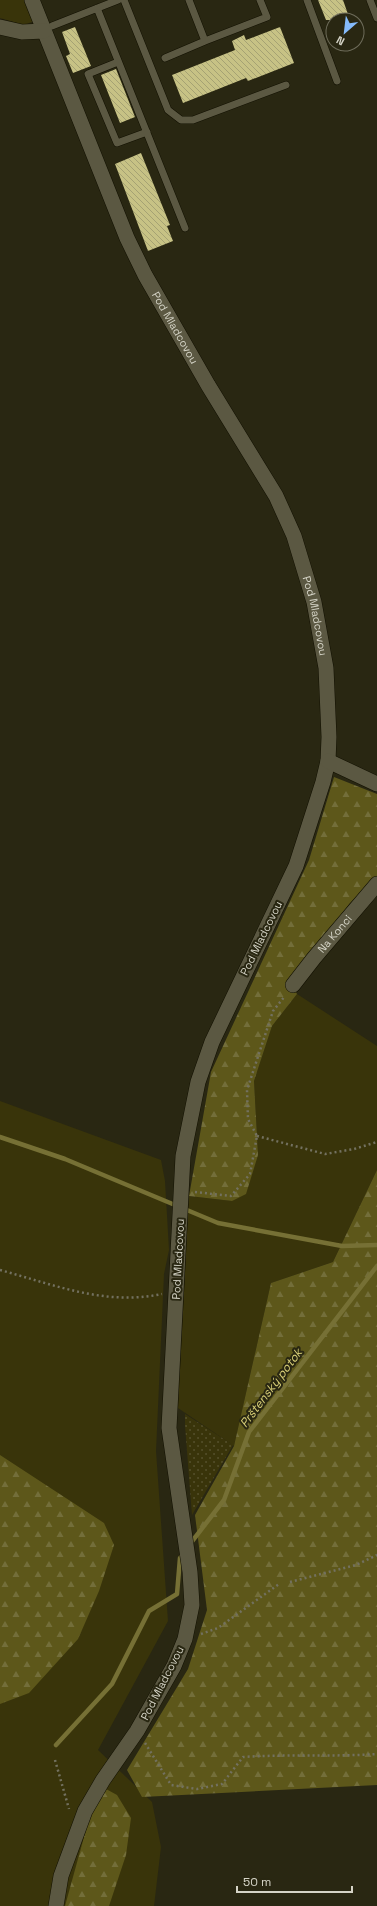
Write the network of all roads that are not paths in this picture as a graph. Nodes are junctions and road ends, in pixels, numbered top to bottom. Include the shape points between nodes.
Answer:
1 (32, 0) edge
2 (118, 0) edge
3 (124, 0) edge
4 (189, 0) edge
5 (260, 0) edge
6 (307, 0) edge
7 (370, 0) edge
8 (97, 8) junction
9 (377, 18) edge
10 (0, 27) edge
11 (48, 29) junction
12 (205, 41) junction
13 (165, 58) dead end
14 (118, 62) junction
15 (337, 81) dead end
16 (286, 85) dead end
17 (146, 132) junction
18 (185, 228) dead end
19 (328, 761) junction
20 (377, 784) edge
21 (377, 884) edge
22 (293, 985) road end
23 (56, 1906) edge

1 - 11 street, Pod Mladcovou
2 - 8 lane
3 - 16 lane via 168,110 181,120 194,120
4 - 12 lane
5 - 12 lane via 267,17
6 - 15 lane
7 - 9 lane
8 - 11 lane
8 - 14 lane
10 - 11 street via 22,32
11 - 19 street, Pod Mladcovou via 127,238 145,275 208,385 276,496 294,536 314,602 326,668
12 - 13 lane
14 - 17 lane
14 - 17 lane via 88,74 117,143
17 - 18 lane
19 - 20 street
19 - 23 street, Pod Mladcovou via 296,866 212,1042 198,1082 183,1156 169,1428 190,1572 192,1605 185,1639 174,1666 137,1731 103,1780 81,1820 61,1876
21 - 22 street, Na Konci

